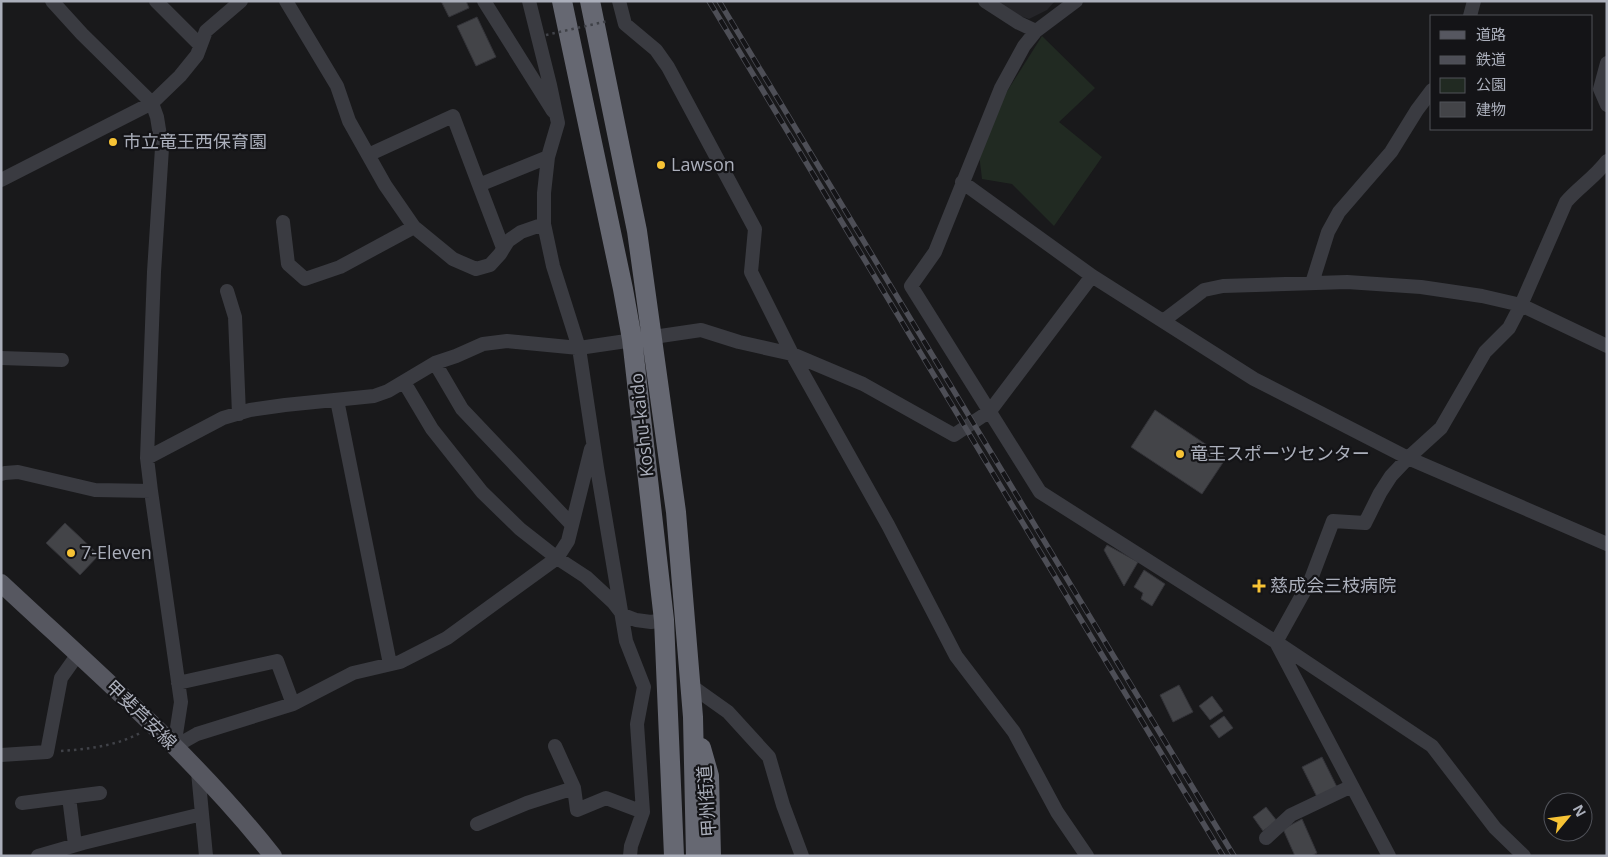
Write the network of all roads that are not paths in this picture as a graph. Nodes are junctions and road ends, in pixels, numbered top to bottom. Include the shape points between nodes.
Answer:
1 (52, 1) edge
2 (156, 1) edge
3 (241, 1) edge
4 (286, 1) edge
5 (484, 1) edge
6 (529, 1) edge
7 (562, 1) edge
8 (590, 1) edge
9 (619, 1) edge
10 (985, 1) edge
11 (1076, 1) edge
12 (1474, 1) edge
13 (1470, 15) edge
14 (1036, 31) junction
15 (200, 45) junction
16 (1607, 63) edge
17 (1430, 93) edge
18 (152, 103) junction
19 (1607, 105) edge
20 (558, 119) junction
21 (368, 155) junction
22 (548, 156) junction
23 (1607, 161) edge
24 (1, 180) edge
25 (962, 182) junction
26 (479, 185) junction
27 (283, 222) dead end
28 (544, 224) junction
29 (414, 227) junction
30 (503, 248) junction
31 (1092, 276) junction
32 (1312, 283) junction
33 (227, 291) dead end
34 (1521, 305) junction
35 (1163, 321) junction
36 (642, 338) junction
37 (1607, 346) edge
38 (579, 348) junction
39 (792, 354) junction
40 (1, 358) edge
41 (62, 360) dead end
42 (435, 364) junction
43 (404, 382) junction
44 (337, 400) junction
45 (990, 411) junction
46 (239, 414) junction
47 (593, 443) junction
48 (147, 458) junction
49 (1408, 458) junction
50 (1, 474) edge
51 (151, 491) junction
52 (572, 526) junction
53 (1607, 544) edge
54 (557, 558) junction
55 (1, 583) edge
56 (623, 615) junction
57 (664, 620) junction
58 (1276, 642) junction
59 (78, 654) junction
60 (390, 664) junction
61 (667, 675) junction
62 (178, 682) junction
63 (690, 685) junction
64 (293, 704) junction
65 (693, 717) junction
66 (556, 746) dead end
67 (174, 747) junction
68 (1, 755) edge
69 (198, 772) junction
70 (1352, 786) junction
71 (574, 788) junction
72 (100, 793) dead end
73 (70, 797) junction
74 (22, 803) dead end
75 (643, 812) junction
76 (202, 814) junction
77 (477, 824) dead end
78 (1266, 838) dead end
79 (76, 845) junction
80 (38, 856) edge
81 (206, 856) edge
82 (273, 856) edge
83 (630, 856) edge
84 (663, 856) edge
85 (674, 856) edge
86 (696, 856) edge
87 (710, 856) edge
88 (802, 856) edge
89 (1087, 856) edge
90 (1389, 856) edge
91 (1524, 856) edge

1 - 18 street
2 - 15 street
3 - 15 street via 206,31
4 - 21 street via 337,86 349,121
5 - 20 street
6 - 20 street
7 - 36 highway, Koshu-kaido
8 - 36 highway, Koshu-kaido via 637,231
9 - 39 street via 624,24 656,50 668,67 755,229 752,272
10 - 14 street
11 - 14 street
12 - 13 street
14 - 25 street via 1001,88
15 - 18 street via 197,55 180,76
16 - 19 street via 1600,89
17 - 32 street via 1391,152 1338,212 1328,232
18 - 24 street
18 - 48 street via 162,148
20 - 22 street
21 - 26 street via 453,116
21 - 29 street
22 - 26 street
22 - 28 street
23 - 34 street via 1566,202
25 - 31 street
25 - 45 street via 935,252 912,286
26 - 30 street
27 - 29 street via 288,264 305,279 340,267
28 - 30 street via 521,232
28 - 38 street via 553,266
29 - 30 street via 453,259 476,269 490,265
31 - 35 street
31 - 45 street
32 - 34 street via 1421,287
32 - 35 street via 1223,286 1204,290
33 - 46 street via 235,317
34 - 37 street
34 - 49 street via 1509,328 1485,352 1441,428
35 - 49 street via 1254,379
36 - 38 street
36 - 39 street via 701,330
36 - 57 highway, Koshu-kaido
36 - 63 highway, Koshu-kaido via 676,512
38 - 42 street via 507,341 483,344
38 - 47 street
39 - 45 street via 863,384 954,435
39 - 89 street via 888,525 956,656 1014,732 1057,812
40 - 41 street
42 - 43 street
42 - 52 street via 462,409
43 - 44 street via 374,396
43 - 54 street via 432,429 482,492 520,529
44 - 46 street via 285,404
44 - 60 street
45 - 58 street via 1040,492
46 - 48 street via 223,418
47 - 52 street
47 - 56 street
48 - 51 street
49 - 53 street
49 - 58 street via 1391,476 1365,522 1333,521 1311,579
50 - 51 street via 18,472 95,490
51 - 62 street
52 - 54 street via 568,541
54 - 56 street via 586,577
54 - 60 street via 447,638
55 - 59 main road, 甲斐芦安線
56 - 57 street via 650,622
56 - 75 street via 626,641 644,686 637,724
57 - 61 highway, Koshu-kaido
58 - 70 street
58 - 91 street via 1432,746 1495,828
59 - 67 main road, 甲斐芦安線
59 - 68 street via 61,678 47,752
60 - 64 street via 353,673
61 - 84 highway via 658,740
61 - 85 highway, Koshu-kaido
62 - 64 street via 277,661
62 - 67 street via 181,702
63 - 65 highway, Koshu-kaido
63 - 88 street via 728,712 769,757
64 - 67 street via 197,734
65 - 86 highway, Koshu-kaido
65 - 87 highway, 甲州街道 via 709,776
66 - 71 street
67 - 69 main road, 甲斐芦安線
69 - 76 street
69 - 82 main road, 甲斐芦安線
70 - 78 street via 1291,815
70 - 90 street
71 - 75 street via 577,810 606,798
71 - 77 street
72 - 73 street
73 - 74 street
73 - 79 street
75 - 83 street
76 - 79 street
76 - 81 street
79 - 80 street

